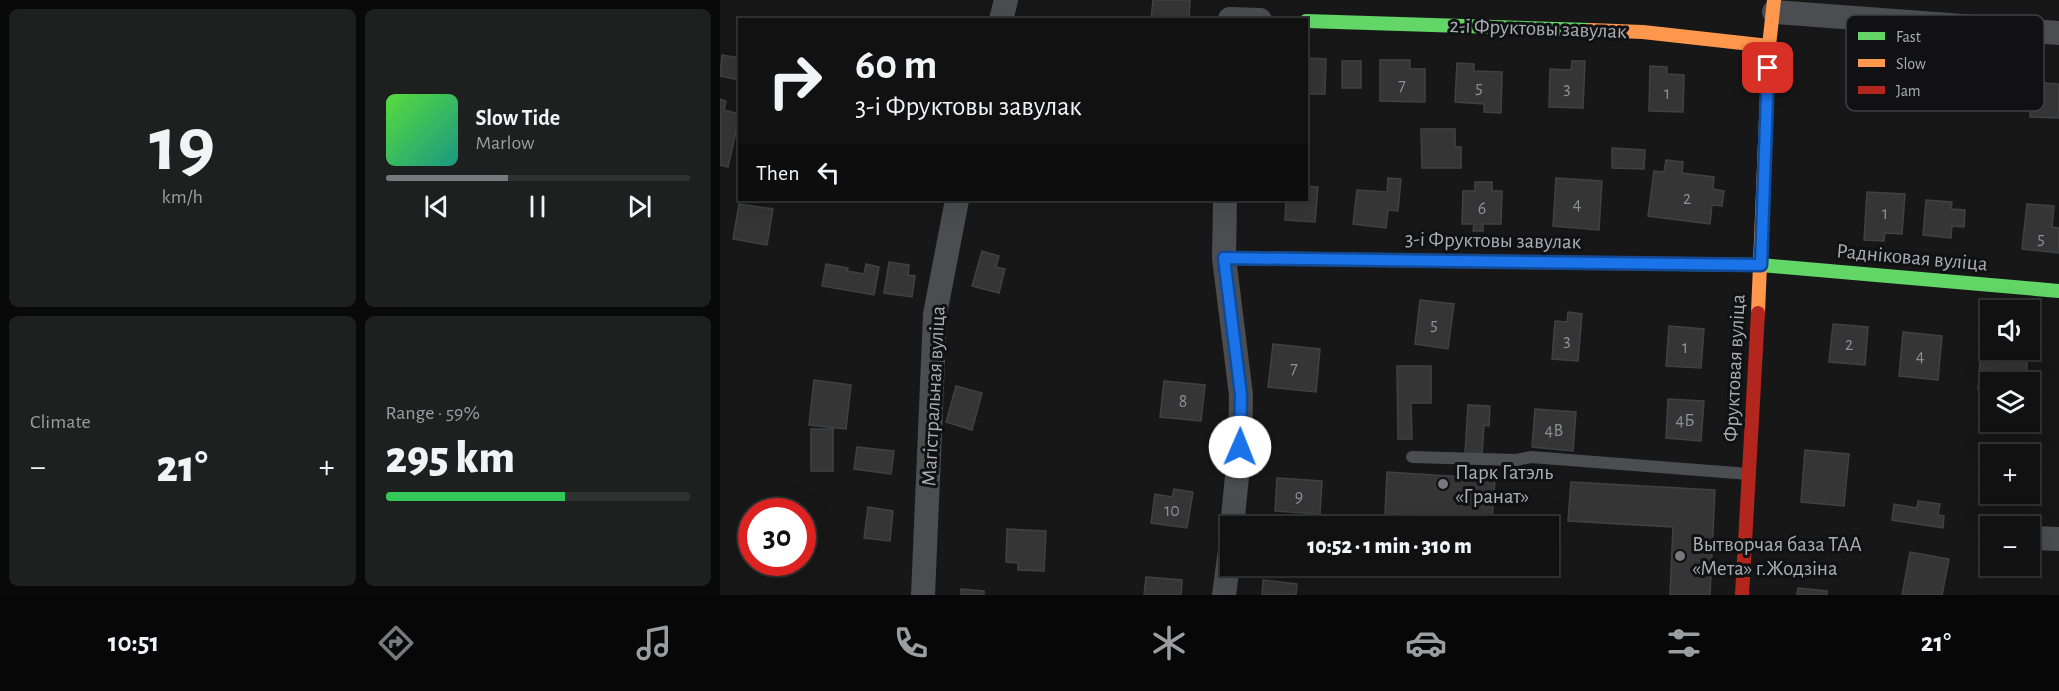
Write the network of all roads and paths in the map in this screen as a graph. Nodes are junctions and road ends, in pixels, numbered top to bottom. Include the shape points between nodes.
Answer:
1 (1006, 0) edge
2 (1774, 6) edge
3 (1230, 13) edge
4 (1869, 15) edge
5 (1002, 18) edge
6 (1251, 18) edge
7 (1308, 21) edge
8 (2044, 32) edge
9 (2059, 33) edge
10 (1769, 46) junction
11 (957, 201) edge
12 (1226, 201) edge
13 (1224, 258) junction
14 (1761, 265) junction
15 (2059, 291) edge
16 (1412, 458) dead end
17 (1749, 474) junction
18 (1233, 516) edge
19 (2040, 538) edge
20 (2059, 539) edge
21 (1227, 576) edge
22 (923, 595) edge
23 (1224, 595) edge
24 (1742, 595) edge

1 - 5 street
2 - 4 street
2 - 10 street, Фруктовая вуліца
3 - 6 street
7 - 10 street, 2-і Фруктовы завулак via 1643,32
8 - 9 street
10 - 14 street, Фруктовая вуліца
11 - 22 street, Магістральная вуліца via 935,314
12 - 13 street
13 - 14 street, 3-і Фруктовы завулак
13 - 18 street via 1241,395
14 - 15 street, Радніковая вуліца
14 - 17 street, Фруктовая вуліца
16 - 17 lane via 1531,457
17 - 24 street, Фруктовая вуліца
19 - 20 street
21 - 23 street

